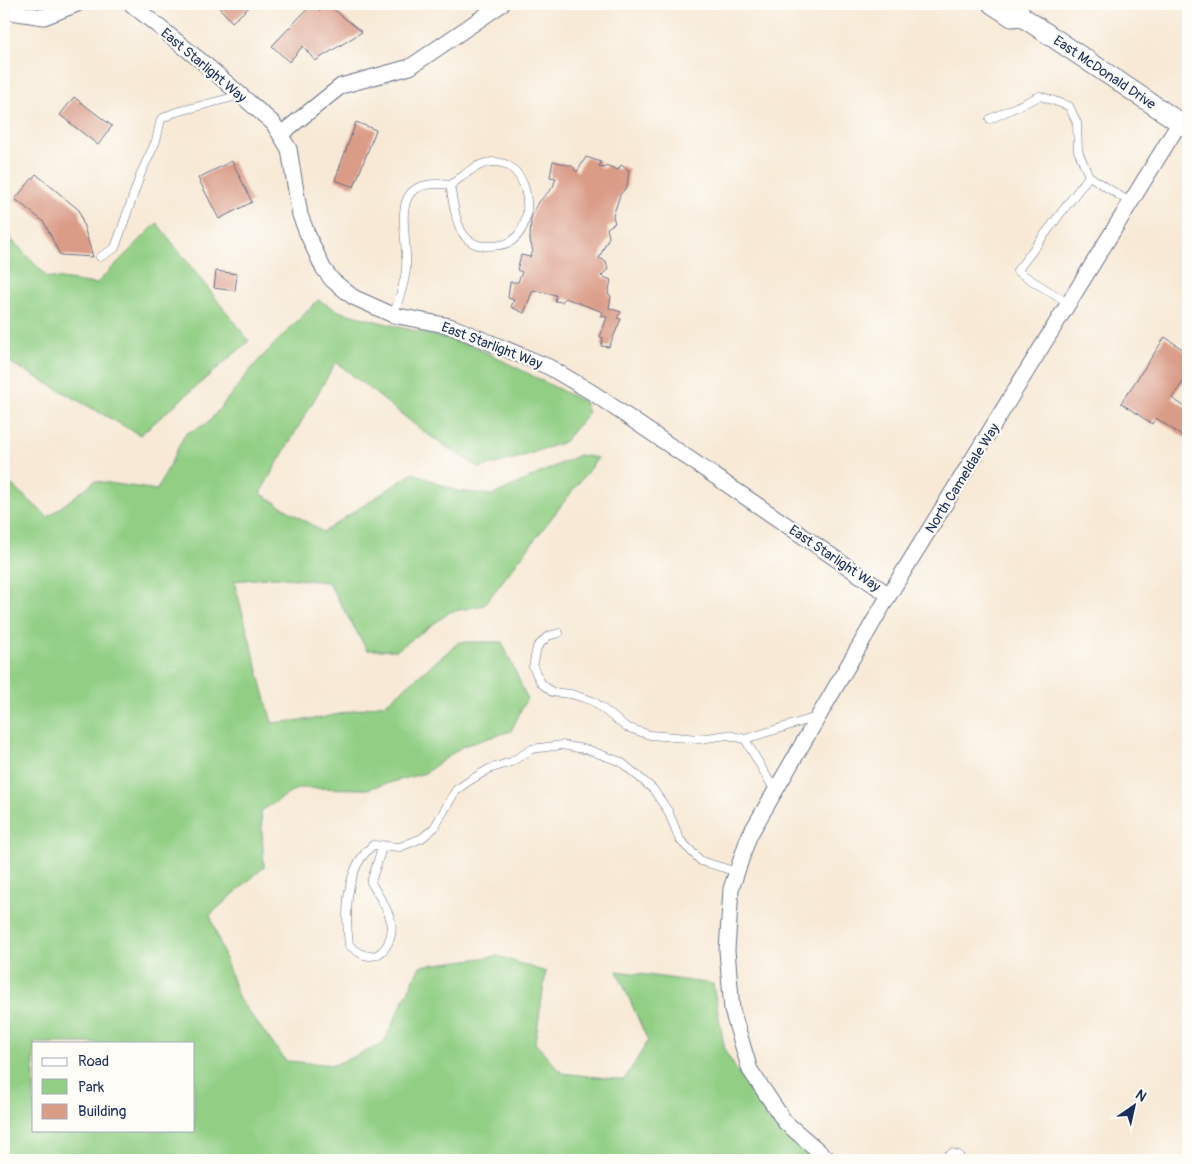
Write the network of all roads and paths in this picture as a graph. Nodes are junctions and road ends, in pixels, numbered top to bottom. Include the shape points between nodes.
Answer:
1 (78, 4) edge
2 (130, 4) edge
3 (502, 4) edge
4 (992, 4) edge
5 (1018, 10) edge
6 (4, 11) edge
7 (241, 95) junction
8 (990, 119) dead end
9 (1184, 125) edge
10 (281, 134) junction
11 (1089, 176) junction
12 (450, 185) junction
13 (1131, 203) junction
14 (100, 257) dead end
15 (1069, 304) junction
16 (393, 315) junction
17 (889, 595) junction
18 (559, 633) dead end
19 (818, 716) junction
20 (745, 739) junction
21 (775, 791) junction
22 (383, 845) junction
23 (737, 872) junction
24 (829, 1160) edge
25 (946, 1160) edge
26 (960, 1160) edge

1 - 6 street via 44,17
2 - 7 street, East Starlight Way
3 - 10 street via 410,67 341,86
4 - 5 street, East McDonald Drive via 1012,17
5 - 9 street, East McDonald Drive
7 - 10 street, East Starlight Way
7 - 14 lane via 161,119 156,141 140,173 115,248
8 - 11 lane via 1040,96 1069,106 1077,123 1078,151
9 - 13 street, North Cameldale Way
10 - 16 street, East Starlight Way via 289,148 300,215 323,268 353,297
11 - 13 lane
11 - 15 lane via 1018,271
12 - 12 lane via 488,162 502,163 511,168 526,188 526,216 520,231 508,243 479,246 472,242 460,232
12 - 16 lane via 426,184 416,188 408,198 403,217 406,268
13 - 15 street, North Cameldale Way
15 - 17 street, North Cameldale Way
16 - 17 street, East Starlight Way via 450,326 549,367 593,393
17 - 19 street, North Cameldale Way
18 - 20 lane via 548,636 537,647 533,667 541,683 552,692 594,701 626,727 650,735 699,739 728,735
19 - 20 lane
19 - 21 street, North Cameldale Way
20 - 21 lane
21 - 23 street, North Cameldale Way via 749,836
22 - 22 lane via 373,845 363,855 350,887 346,909 349,945 360,954 370,956 381,952 389,942 392,930 391,919 371,882
22 - 23 lane via 400,847 422,838 434,828 456,790 489,769 511,762 532,749 562,745 590,750 621,762 652,789 668,811 680,840 701,861
23 - 24 street, North Cameldale Way via 731,890 727,950 732,1010 750,1070 785,1122
25 - 26 lane via 952,1153 959,1155

